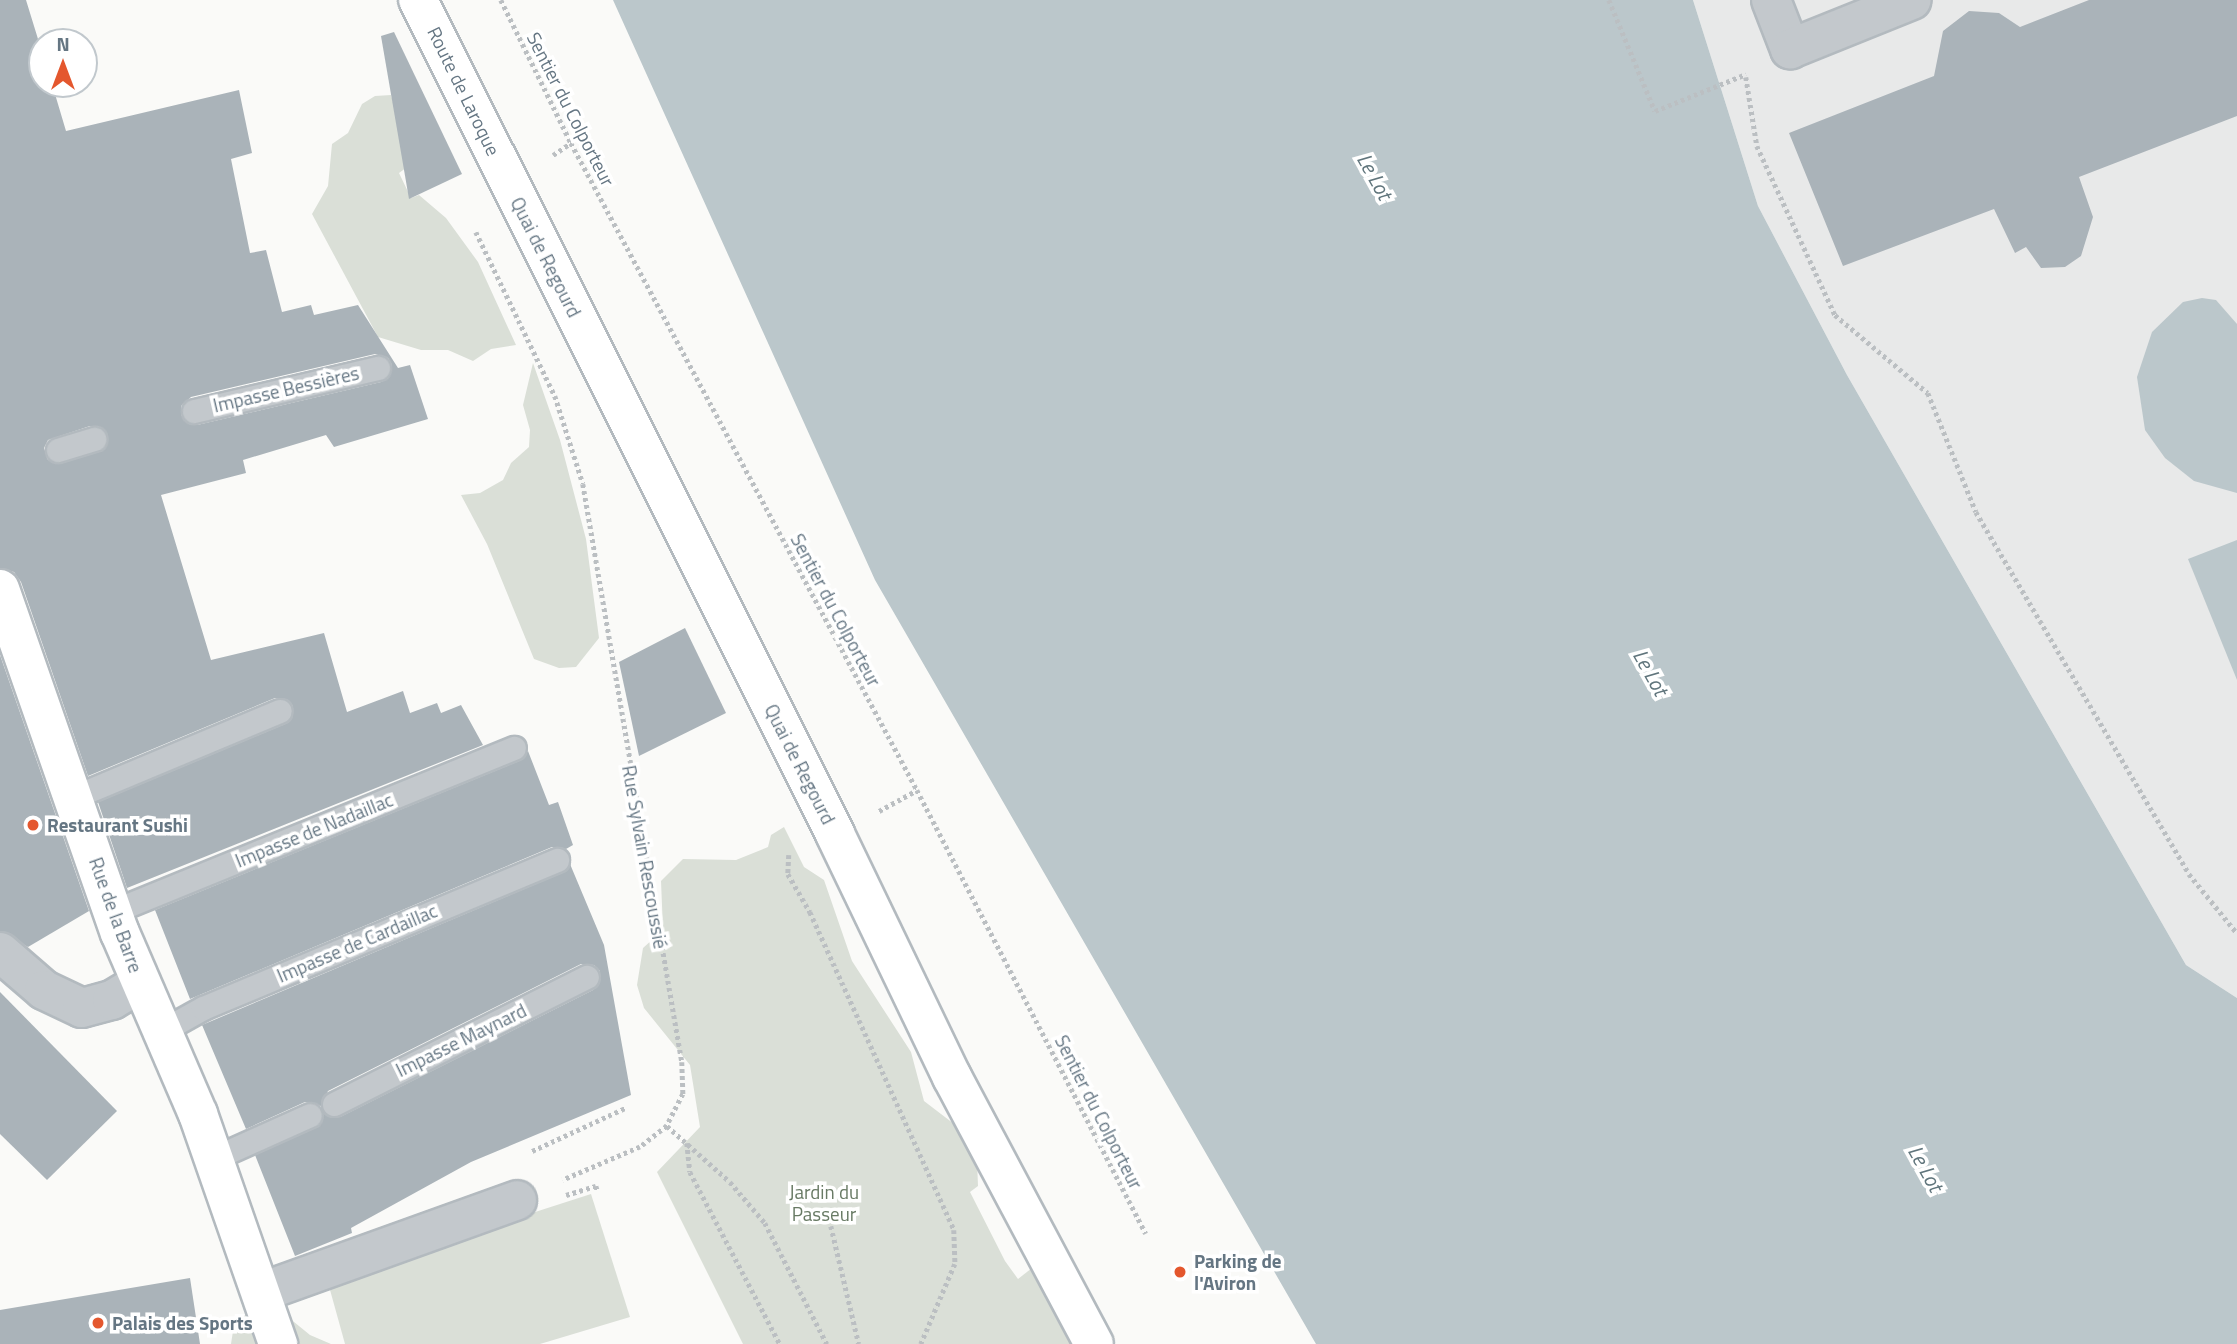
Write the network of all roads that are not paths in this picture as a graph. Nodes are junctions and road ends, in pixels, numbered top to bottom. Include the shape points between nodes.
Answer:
1 (418, 0) edge
2 (1771, 0) edge
3 (1912, 0) edge
4 (509, 183) joint
5 (378, 368) dead end
6 (194, 411) dead end
7 (94, 439) dead end
8 (58, 450) dead end
9 (0, 589) edge
10 (280, 711) dead end
11 (514, 748) dead end
12 (74, 797) junction
13 (557, 860) dead end
14 (114, 911) junction
15 (0, 952) edge
16 (587, 977) dead end
17 (140, 983) junction
18 (160, 1032) junction
19 (334, 1104) dead end
20 (310, 1115) dead end
21 (212, 1159) junction
22 (517, 1200) road end
23 (262, 1292) junction
24 (278, 1344) edge
25 (1094, 1344) edge

1 - 4 main road, Route de Laroque
2 - 3 street via 1790,49
4 - 25 main road, Quai de Regourd via 835,834 951,1077
5 - 6 lane, Impasse Bessières
7 - 8 lane
9 - 12 main road, Rue de la Barre
10 - 12 lane
11 - 14 lane, Impasse de Nadaillac
12 - 14 main road, Rue de la Barre
13 - 18 lane, Impasse de Cardaillac via 203,1009
14 - 17 main road, Rue de la Barre
15 - 17 street via 44,990 82,1007 112,1000
16 - 19 lane, Impasse Maynard
17 - 18 main road, Rue de la Barre
18 - 21 main road, Rue de la Barre
20 - 21 lane
21 - 23 main road, Rue de la Barre
22 - 23 street
23 - 24 main road, Rue de la Barre

